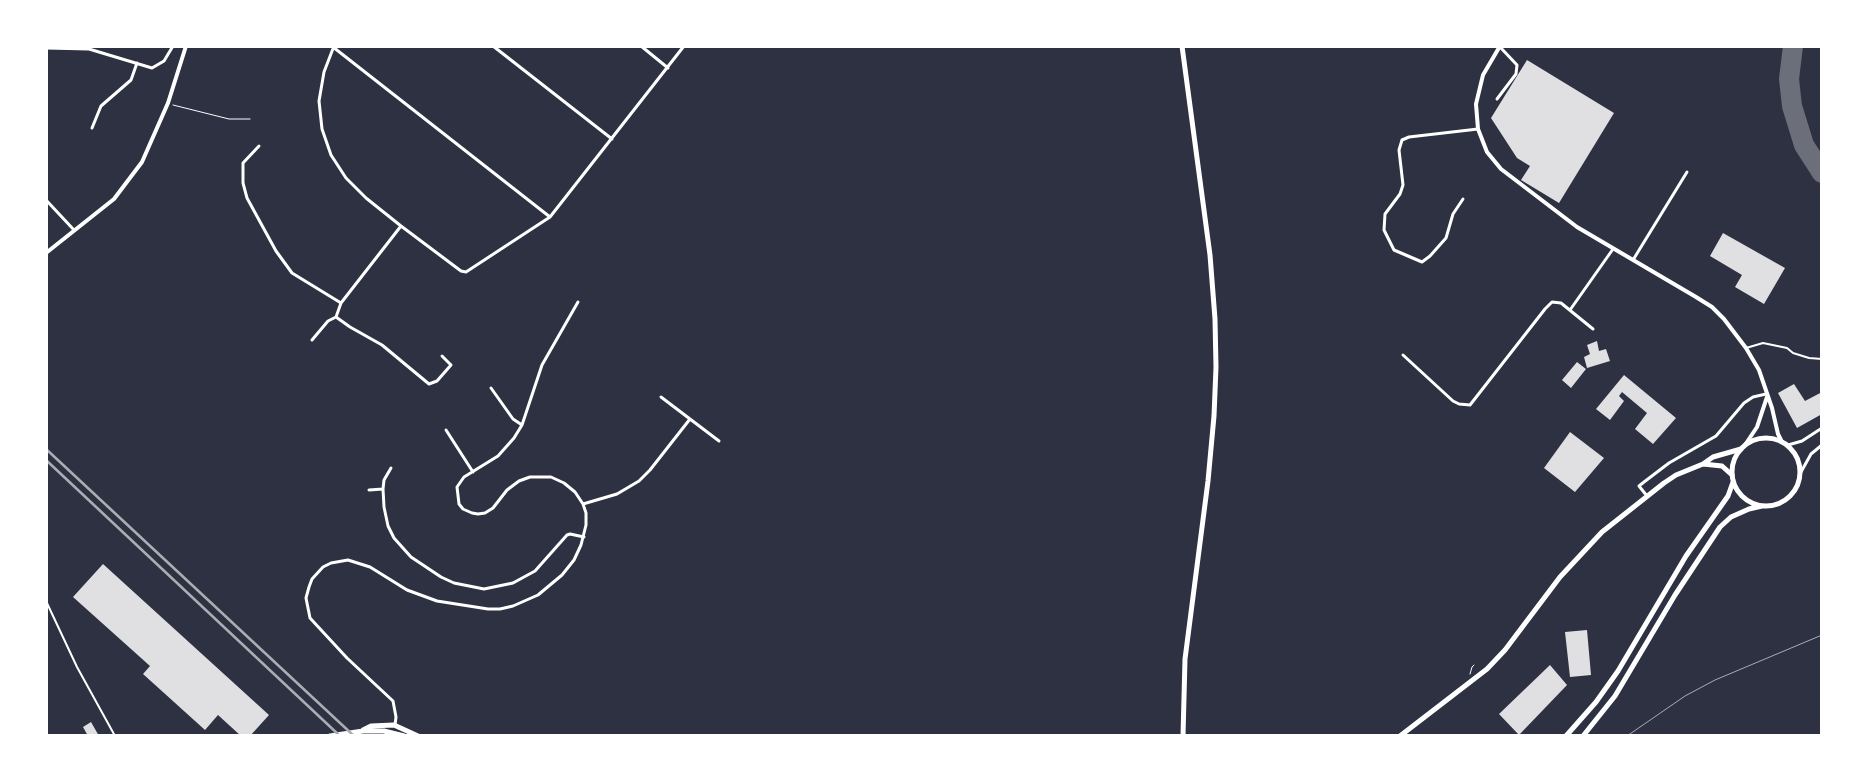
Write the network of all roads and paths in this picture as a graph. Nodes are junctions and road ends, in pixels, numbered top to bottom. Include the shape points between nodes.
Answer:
1 (173, 46) edge
2 (186, 46) edge
3 (493, 46) edge
4 (641, 46) edge
5 (684, 46) edge
6 (1182, 46) edge
7 (334, 47) edge
8 (1500, 47) edge
9 (46, 48) edge
10 (137, 63) junction
11 (668, 68) junction
12 (1498, 99) dead end
13 (168, 103) junction
14 (250, 119) dead end
15 (92, 128) dead end
16 (1478, 129) junction
17 (612, 139) junction
18 (259, 146) dead end
19 (1687, 172) dead end
20 (1463, 199) dead end
21 (46, 200) edge
22 (550, 217) junction
23 (401, 226) junction
24 (74, 230) junction
25 (1613, 249) junction
26 (46, 253) edge
27 (1633, 261) junction
28 (578, 302) dead end
29 (341, 303) junction
30 (1570, 310) junction
31 (336, 317) junction
32 (1593, 329) dead end
33 (312, 340) dead end
34 (1746, 348) junction
35 (1403, 355) dead end
36 (442, 356) dead end
37 (1822, 359) edge
38 (491, 388) dead end
39 (1766, 395) junction
40 (661, 397) dead end
41 (690, 418) junction
42 (522, 425) junction
43 (1822, 428) edge
44 (446, 430) dead end
45 (718, 440) dead end
46 (1782, 442) junction
47 (1788, 445) junction
48 (1822, 445) edge
49 (1743, 447) junction
50 (1703, 464) junction
51 (391, 468) dead end
52 (473, 472) junction
53 (1801, 472) junction
54 (1732, 475) junction
55 (1733, 482) junction
56 (383, 489) junction
57 (369, 490) dead end
58 (1647, 496) junction
59 (583, 504) junction
60 (1762, 506) junction
61 (584, 538) junction
62 (46, 601) edge
63 (394, 725) junction
64 (363, 731) junction
65 (115, 736) edge
66 (330, 736) edge
67 (404, 736) edge
68 (418, 736) edge
69 (1183, 736) edge
70 (1400, 736) edge
71 (1566, 736) edge
72 (1583, 736) edge

1 - 10 street via 157,67
2 - 13 street
3 - 17 street
4 - 11 street
5 - 11 street
6 - 69 main road via 1210,255 1216,367 1208,481 1185,659
7 - 22 street
7 - 23 street via 324,72 319,101 322,129 331,155 346,178
8 - 12 street via 1517,65 1516,74
8 - 16 street via 1483,74 1478,90
9 - 10 street via 89,50
10 - 15 street via 131,80 101,106
11 - 17 street
13 - 14 path via 229,119
13 - 24 street via 142,162 114,199
16 - 20 street via 1402,140 1399,150 1403,185 1385,214 1384,230 1394,250 1422,262 1446,238 1453,214
16 - 25 street via 1487,152 1501,169 1576,227
17 - 22 street
18 - 29 street via 243,163 243,183 248,198 276,251 292,273
19 - 27 street
21 - 24 street
22 - 23 street via 466,272
23 - 29 street
24 - 26 street
25 - 27 street
25 - 30 street
27 - 34 street via 1712,307
28 - 42 street via 542,365
29 - 31 street
30 - 32 street
30 - 35 street via 1561,303 1552,302 1470,406 1453,401
31 - 33 street
31 - 36 street via 382,345 430,384 438,381 451,365
34 - 37 lane via 1763,343
34 - 39 street via 1759,370
38 - 42 street via 513,419
39 - 46 street
39 - 49 street via 1757,427
39 - 58 street via 1753,397 1744,403 1716,436 1669,463 1639,486
40 - 41 street
41 - 45 street
41 - 59 street via 639,481 617,494
42 - 52 street via 498,456
43 - 47 street via 1802,441
44 - 52 street
46 - 47 main road
46 - 49 main road via 1763,438
47 - 53 main road via 1799,460
48 - 53 street via 1811,454
49 - 50 main road via 1713,457
49 - 54 main road via 1734,461
50 - 54 main road via 1722,466
50 - 58 main road via 1676,475
51 - 56 street
52 - 59 street via 464,477 457,487 459,504 472,514 486,513 519,481 540,476 564,483
53 - 60 main road via 1799,484 1791,496 1778,504
54 - 55 main road
55 - 60 main road via 1743,498
55 - 71 main road via 1728,496 1686,556 1618,671
56 - 57 street
56 - 61 street via 388,526 401,547 441,577 463,586 484,588 513,583 535,571 567,535
58 - 70 main road via 1602,532 1560,577 1487,669
59 - 61 street via 586,513
60 - 72 main road via 1731,517 1720,527 1675,595 1616,696
61 - 63 street via 574,560 555,582 525,601 500,609 437,601 407,590 357,562 331,563 318,572 312,579 306,598 310,618 393,701
62 - 65 lane
63 - 64 main road via 371,726
63 - 68 main road
64 - 66 main road
64 - 67 main road via 384,731

